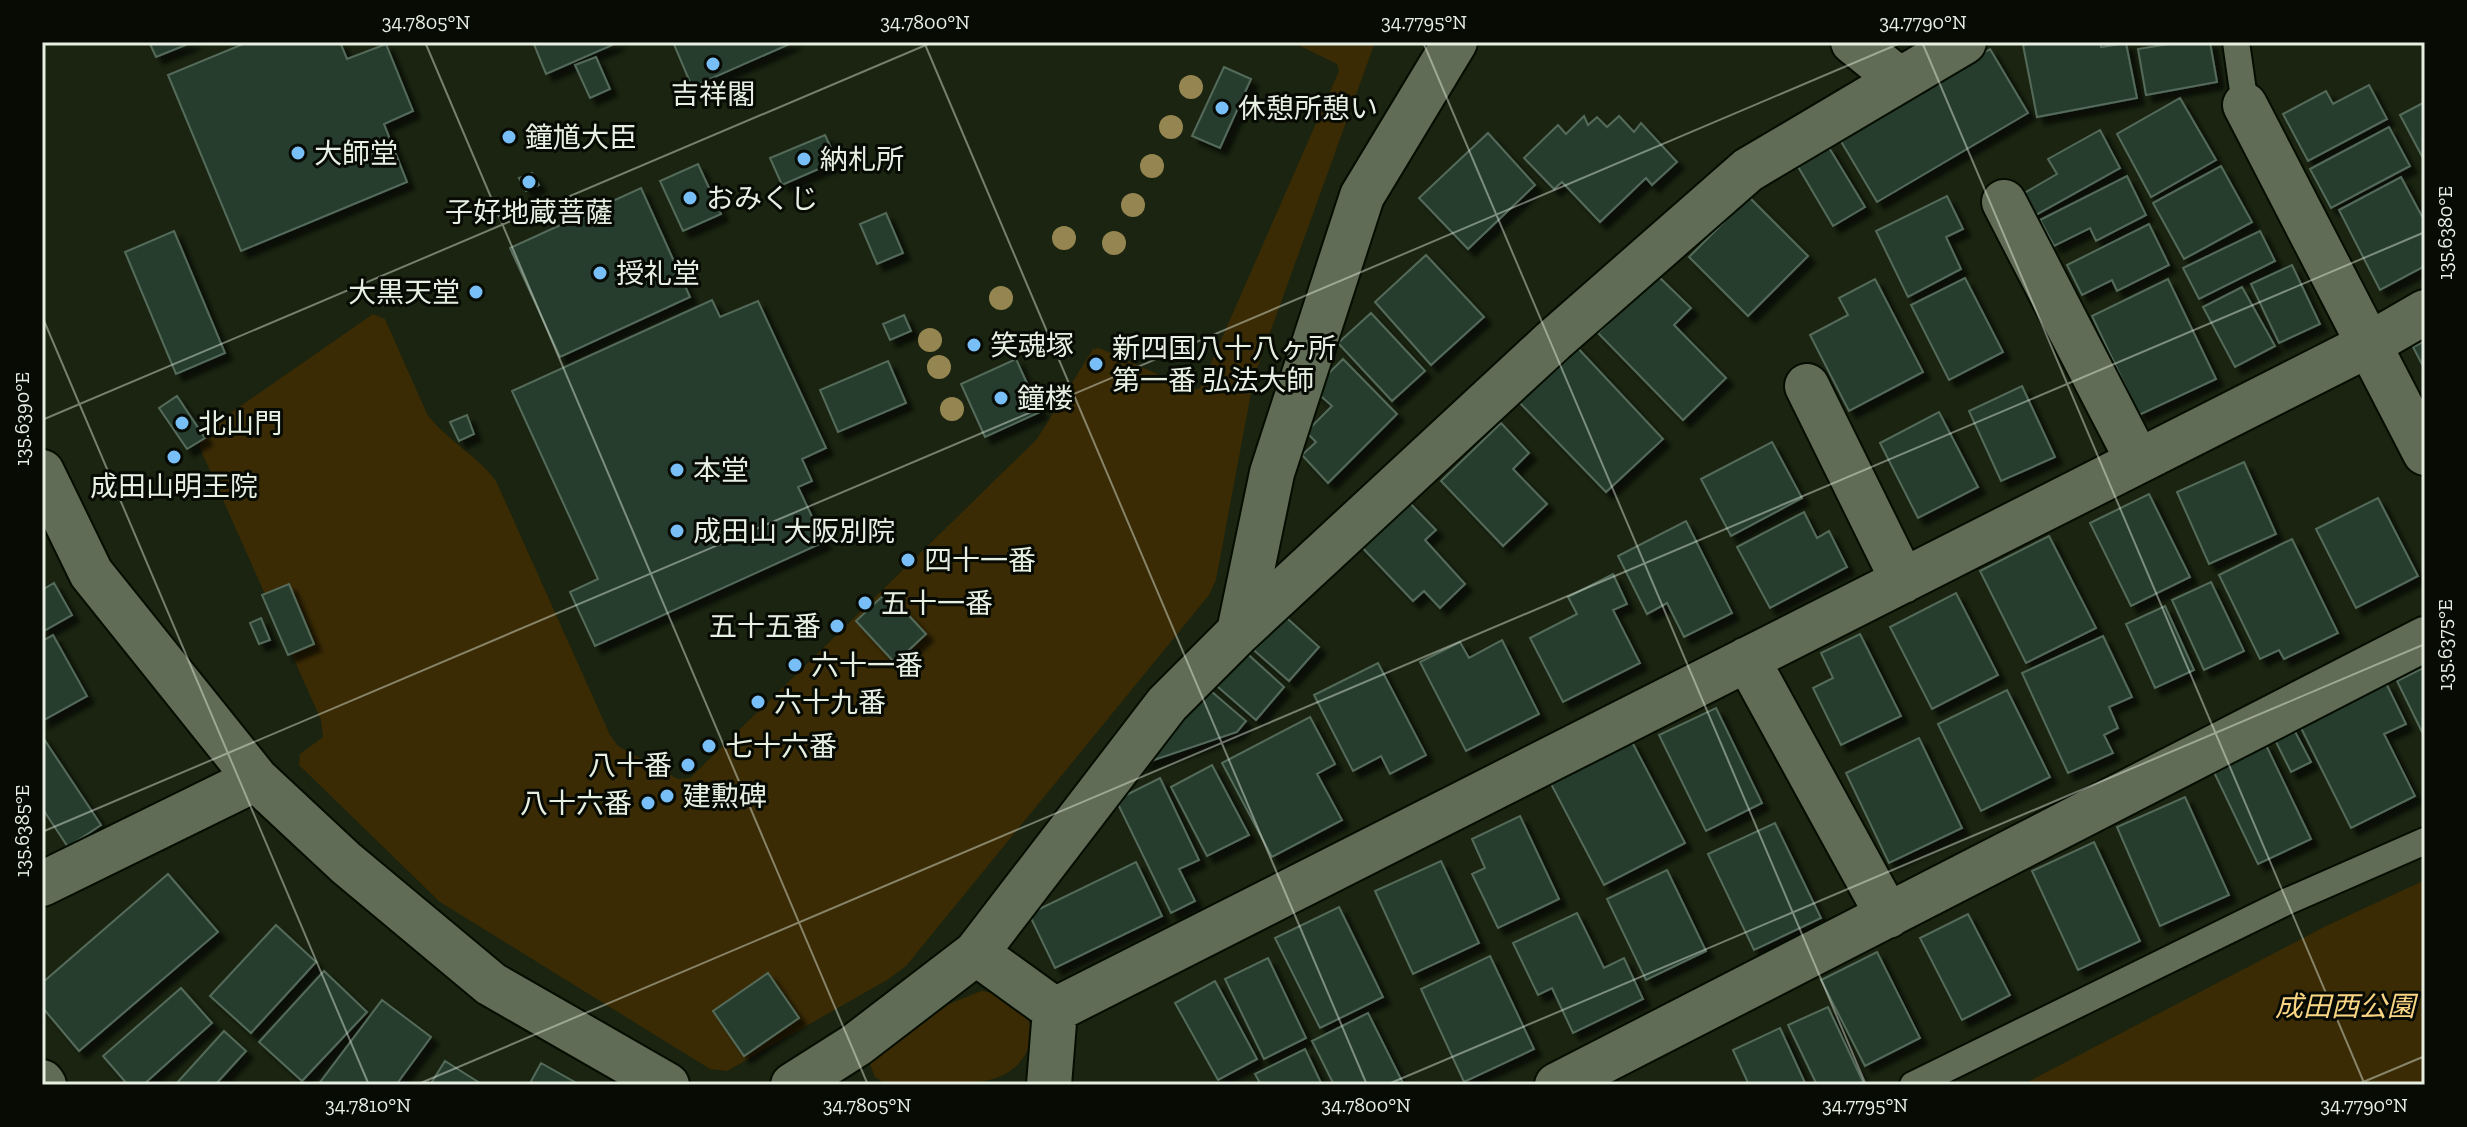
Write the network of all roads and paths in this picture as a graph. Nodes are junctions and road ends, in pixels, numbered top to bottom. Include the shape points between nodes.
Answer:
1 (1455, 42) edge
2 (1853, 42) edge
3 (1964, 42) edge
4 (2236, 42) edge
5 (1900, 80) junction
6 (2245, 105) joint
7 (2004, 202) dead end
8 (2425, 312) edge
9 (2368, 345) junction
10 (1807, 386) dead end
11 (2425, 453) edge
12 (2138, 461) junction
13 (42, 472) edge
14 (1903, 581) junction
15 (1239, 632) junction
16 (2425, 639) edge
17 (1747, 659) junction
18 (256, 779) junction
19 (2425, 841) edge
20 (42, 884) edge
21 (1888, 916) junction
22 (976, 953) junction
23 (1055, 1010) junction
24 (667, 1085) edge
25 (793, 1085) edge
26 (1049, 1085) edge
27 (1557, 1085) edge
28 (1913, 1085) edge

1 - 15 street via 1362,196 1272,473
2 - 5 street
3 - 5 street
4 - 6 lane
5 - 15 street via 1748,170 1553,341
6 - 9 street
7 - 12 street
8 - 9 street
9 - 11 street
9 - 12 street
10 - 14 street
12 - 14 street
13 - 18 street via 91,573
14 - 17 street
15 - 22 street via 1167,704
16 - 21 street
17 - 21 street
17 - 23 street
18 - 20 street
18 - 24 street via 346,863 491,984
19 - 28 lane via 2288,901
21 - 27 street
22 - 23 street
22 - 25 street via 856,1045
23 - 26 street

